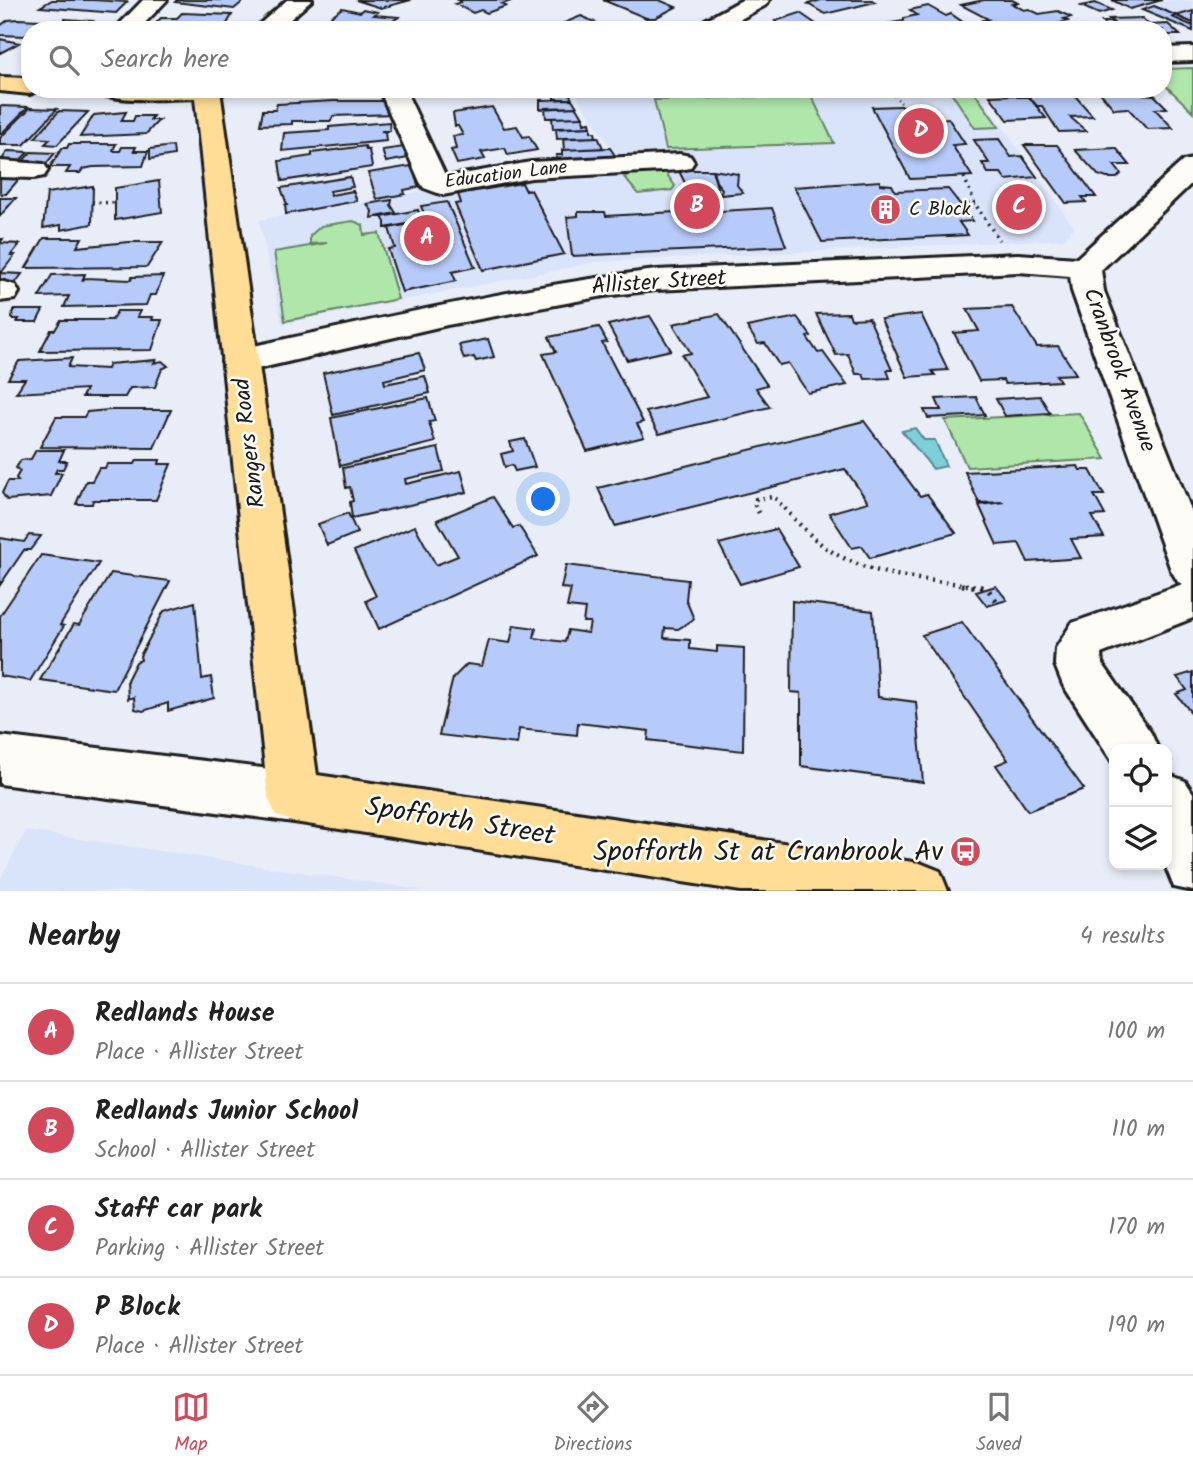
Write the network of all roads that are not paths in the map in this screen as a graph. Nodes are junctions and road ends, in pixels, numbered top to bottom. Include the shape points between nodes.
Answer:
1 (156, 0) edge
2 (301, 0) edge
3 (758, 0) edge
4 (134, 21) edge
5 (275, 21) edge
6 (718, 21) edge
7 (1193, 54) edge
8 (1172, 55) edge
9 (0, 84) edge
10 (21, 85) edge
11 (208, 98) edge
12 (397, 98) edge
13 (680, 162) dead end
14 (1193, 167) edge
15 (0, 169) edge
16 (34, 170) dead end
17 (1086, 268) junction
18 (240, 361) junction
19 (1193, 570) edge
20 (1193, 599) edge
21 (1130, 744) edge
22 (0, 760) edge
23 (294, 797) junction
24 (1172, 807) edge
25 (1193, 868) edge
26 (706, 876) edge
27 (920, 891) edge

1 - 4 street
2 - 5 street
3 - 6 street
7 - 8 street
9 - 10 main road
11 - 18 main road, Rangers Road
12 - 13 street, Education Lane via 434,182 443,186 531,170
14 - 17 street, Cranbrook Avenue
15 - 16 street
17 - 18 street, Allister Street via 1018,263 601,286
17 - 19 street, Cranbrook Avenue via 1088,291
18 - 23 main road, Rangers Road
20 - 21 street via 1088,637 1079,645 1080,670
22 - 23 street, Spofforth Street
23 - 26 main road, Spofforth Street
24 - 25 street
26 - 27 main road, Spofforth Street

